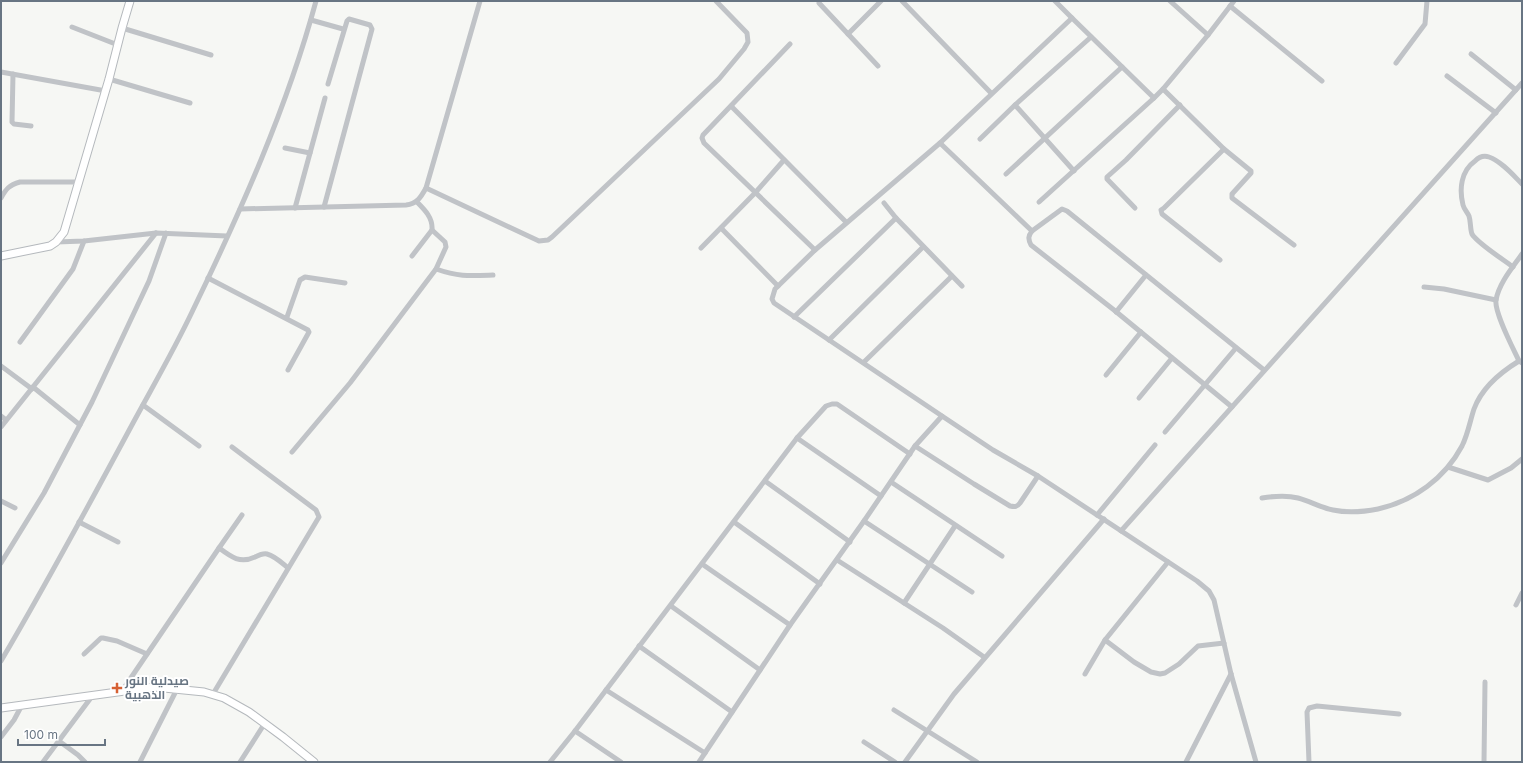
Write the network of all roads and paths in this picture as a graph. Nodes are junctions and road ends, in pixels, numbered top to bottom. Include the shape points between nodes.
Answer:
1 (130, 1) edge
2 (316, 1) edge
3 (480, 1) edge
4 (716, 1) edge
5 (881, 1) edge
6 (902, 1) edge
7 (1055, 1) edge
8 (1170, 1) edge
9 (1234, 1) edge
10 (1427, 1) edge
11 (819, 3) dead end
12 (1230, 6) junction
13 (1072, 18) junction
14 (311, 20) junction
15 (72, 27) dead end
16 (122, 28) junction
17 (343, 29) junction
18 (848, 34) junction
19 (1208, 35) junction
20 (1091, 37) junction
21 (118, 44) junction
22 (790, 44) dead end
23 (1471, 54) dead end
24 (211, 55) dead end
25 (1396, 63) dead end
26 (878, 66) dead end
27 (1122, 67) junction
28 (1, 72) edge
29 (13, 74) junction
30 (1447, 76) dead end
31 (109, 79) junction
32 (1322, 81) dead end
33 (1522, 83) edge
34 (328, 84) dead end
35 (1164, 89) junction
36 (1516, 90) junction
37 (106, 91) junction
38 (991, 93) junction
39 (325, 98) dead end
40 (1154, 98) junction
41 (190, 103) dead end
42 (1015, 105) junction
43 (1180, 105) junction
44 (731, 106) junction
45 (1496, 113) junction
46 (31, 126) dead end
47 (1044, 138) junction
48 (980, 139) dead end
49 (940, 143) junction
50 (285, 148) dead end
51 (1224, 149) junction
52 (310, 153) junction
53 (784, 160) junction
54 (1074, 171) junction
55 (1006, 174) dead end
56 (79, 182) junction
57 (1522, 184) edge
58 (426, 188) junction
59 (755, 193) junction
60 (1, 198) edge
61 (417, 202) junction
62 (1040, 202) dead end
63 (884, 203) dead end
64 (295, 208) junction
65 (324, 208) junction
66 (1135, 208) dead end
67 (240, 209) junction
68 (896, 218) junction
69 (846, 222) junction
70 (721, 228) junction
71 (432, 230) junction
72 (1032, 231) junction
73 (156, 233) junction
74 (166, 233) junction
75 (227, 236) junction
76 (84, 241) junction
77 (56, 242) junction
78 (1294, 245) dead end
79 (923, 247) junction
80 (701, 248) dead end
81 (815, 250) junction
82 (1522, 254) edge
83 (1, 256) edge
84 (412, 256) dead end
85 (1220, 260) dead end
86 (1513, 267) junction
87 (436, 269) junction
88 (493, 275) dead end
89 (1146, 275) junction
90 (952, 276) junction
91 (208, 278) junction
92 (345, 283) dead end
93 (778, 286) junction
94 (962, 286) dead end
95 (1424, 287) dead end
96 (1496, 300) junction
97 (1116, 312) junction
98 (286, 317) junction
99 (794, 317) junction
100 (1141, 332) junction
101 (828, 340) junction
102 (20, 342) dead end
103 (1236, 348) junction
104 (1172, 358) junction
105 (864, 362) junction
106 (1520, 362) edge
107 (1, 366) edge
108 (288, 370) dead end
109 (1264, 370) junction
110 (1106, 375) dead end
111 (1204, 384) junction
112 (33, 388) junction
113 (1139, 398) dead end
114 (142, 405) junction
115 (1232, 407) junction
116 (1, 416) edge
117 (942, 416) junction
118 (6, 420) junction
119 (80, 425) junction
120 (1, 427) edge
121 (1165, 432) dead end
122 (797, 438) junction
123 (1156, 445) dead end
124 (199, 446) dead end
125 (915, 446) junction
126 (232, 447) dead end
127 (292, 452) dead end
128 (910, 454) junction
129 (1522, 459) edge
130 (1448, 467) junction
131 (1038, 476) junction
132 (765, 481) junction
133 (891, 482) junction
134 (881, 496) junction
135 (1262, 498) dead end
136 (1, 500) edge
137 (15, 508) dead end
138 (1097, 515) junction
139 (242, 516) dead end
140 (1104, 519) junction
141 (864, 520) junction
142 (79, 522) junction
143 (734, 522) junction
144 (955, 526) junction
145 (1122, 531) junction
146 (118, 542) dead end
147 (850, 542) junction
148 (219, 548) junction
149 (1002, 556) dead end
150 (837, 560) junction
151 (1168, 562) junction
152 (1, 564) edge
153 (702, 564) junction
154 (930, 564) junction
155 (288, 568) junction
156 (820, 584) junction
157 (972, 592) dead end
158 (1522, 593) edge
159 (904, 603) junction
160 (1516, 605) dead end
161 (671, 606) junction
162 (790, 626) junction
163 (1105, 640) junction
164 (1224, 643) junction
165 (639, 646) junction
166 (84, 654) dead end
167 (147, 654) junction
168 (984, 657) junction
169 (1, 661) edge
170 (760, 670) junction
171 (1085, 674) dead end
172 (1231, 674) junction
173 (1485, 682) dead end
174 (176, 689) junction
175 (606, 690) junction
176 (122, 691) junction
177 (213, 694) junction
178 (93, 695) junction
179 (22, 705) junction
180 (1, 708) edge
181 (894, 710) dead end
182 (732, 712) junction
183 (1398, 714) dead end
184 (265, 723) junction
185 (575, 731) junction
186 (928, 731) junction
187 (1, 737) edge
188 (59, 741) junction
189 (864, 742) dead end
190 (704, 753) junction
191 (43, 762) edge
192 (85, 762) edge
193 (140, 762) edge
194 (240, 762) edge
195 (314, 762) edge
196 (550, 762) edge
197 (621, 762) edge
198 (699, 762) edge
199 (895, 762) edge
200 (905, 762) edge
201 (977, 762) edge
202 (1186, 762) edge
203 (1256, 762) edge
204 (1308, 762) edge
205 (1484, 762) edge

1 - 16 main road
2 - 14 street
3 - 58 street
4 - 58 street via 746,33 748,42 744,49 719,78 548,240 539,241
5 - 18 street
6 - 38 street
7 - 13 street
8 - 19 street
9 - 12 street
10 - 25 street via 1425,24
11 - 18 street
12 - 19 street
12 - 32 street
13 - 20 street
13 - 38 street
14 - 17 street
14 - 67 street via 266,146
15 - 21 street
16 - 21 main road
16 - 24 street
17 - 34 street
17 - 65 street via 349,19 370,25 372,29
18 - 26 street
19 - 35 street
20 - 27 street
20 - 42 street
21 - 31 main road
22 - 44 street
23 - 36 street
27 - 40 street
27 - 47 street
28 - 29 street
29 - 37 street
29 - 46 street via 12,122
30 - 45 street
31 - 37 main road
31 - 41 street
33 - 36 street
35 - 40 street
35 - 43 street
36 - 45 street
37 - 56 main road
38 - 49 street
39 - 52 street
40 - 54 street
42 - 47 street
42 - 48 street
43 - 51 street
43 - 66 street via 1107,179
44 - 53 street
44 - 59 street via 703,135 702,141
45 - 109 street
47 - 54 street
47 - 55 street
49 - 69 street
49 - 72 street
50 - 52 street
51 - 78 street via 1251,171 1232,194 1232,198
51 - 85 street via 1161,210 1163,216
52 - 64 street
53 - 59 street
53 - 69 street
54 - 62 street
56 - 60 street via 20,182 6,188
56 - 77 main road via 64,232
57 - 86 street via 1501,164 1485,156 1467,168 1462,181 1464,207 1469,216 1472,234
58 - 61 street
59 - 70 street
59 - 81 street
61 - 65 street via 406,205
61 - 71 street via 430,218
63 - 68 street
64 - 65 street
64 - 67 street
67 - 75 street
68 - 79 street
68 - 99 street
69 - 81 street
70 - 80 street
70 - 93 street
71 - 84 street
71 - 87 street via 445,242 446,247
72 - 89 street via 1062,209
72 - 97 street via 1029,235 1031,245
73 - 74 street
73 - 76 street
73 - 112 street
74 - 75 street
74 - 119 street via 149,281
75 - 91 street
76 - 77 street
76 - 102 street via 73,268
77 - 83 main road via 43,248
79 - 90 street
79 - 101 street
81 - 93 street
82 - 86 street
86 - 96 street via 1503,282
87 - 88 street via 453,275
87 - 127 street via 355,377
89 - 97 street
89 - 103 street
90 - 94 street
90 - 105 street
91 - 98 street
91 - 114 street
92 - 98 street via 302,278
93 - 99 street via 772,296 773,301
95 - 96 street
96 - 106 street via 1498,313
97 - 100 street
98 - 108 street via 309,332
99 - 101 street
100 - 104 street
100 - 110 street
101 - 105 street
103 - 109 street
103 - 111 street
104 - 111 street
104 - 113 street
105 - 117 street
106 - 130 street via 1498,376 1480,397 1463,445
107 - 112 street
109 - 115 street
111 - 115 street
111 - 121 street
112 - 118 street
112 - 119 street
114 - 124 street
114 - 142 street
115 - 145 street
116 - 118 street
117 - 125 street
117 - 131 street
118 - 120 street
119 - 152 street via 44,493
122 - 128 street via 826,406 837,404
122 - 132 street
122 - 134 street
123 - 138 street
125 - 128 street
125 - 131 street via 1010,506 1018,506
126 - 155 street via 318,513 319,517
128 - 133 street
129 - 130 street via 1488,480
130 - 135 street via 1421,491 1400,502 1368,511 1332,510 1293,497
131 - 138 street
132 - 143 street
132 - 147 street
133 - 134 street
133 - 144 street
134 - 141 street
136 - 137 street
138 - 140 street
139 - 148 street
140 - 145 street
140 - 168 street
141 - 147 street
141 - 154 street
142 - 146 street
142 - 169 street
143 - 153 street
143 - 156 street
144 - 149 street
144 - 154 street
145 - 151 street
147 - 150 street
148 - 155 street via 242,561 267,554
148 - 167 street
150 - 156 street
150 - 159 street
151 - 163 street
151 - 164 street via 1197,581 1212,595
153 - 161 street
153 - 162 street
154 - 157 street
154 - 159 street
155 - 177 street
156 - 162 street
158 - 160 street
159 - 168 street
161 - 165 street
161 - 170 street
162 - 170 street
163 - 164 street via 1134,662 1160,674 1179,664 1198,646
163 - 171 street
164 - 172 street
165 - 175 street
165 - 182 street
166 - 167 street via 103,638
167 - 176 street
168 - 186 street
170 - 182 street
172 - 202 street
172 - 203 street
173 - 205 street
174 - 176 main road via 154,687
174 - 177 main road
174 - 193 street
175 - 185 street
175 - 190 street
176 - 178 main road
177 - 184 main road via 232,702
178 - 179 main road
178 - 188 street
179 - 180 main road
179 - 187 street
181 - 186 street
182 - 190 street
183 - 204 street via 1317,706 1309,708
184 - 194 street
184 - 195 main road
185 - 196 street
185 - 197 street
186 - 200 street
186 - 201 street
188 - 191 street
188 - 192 street
189 - 199 street
190 - 198 street

